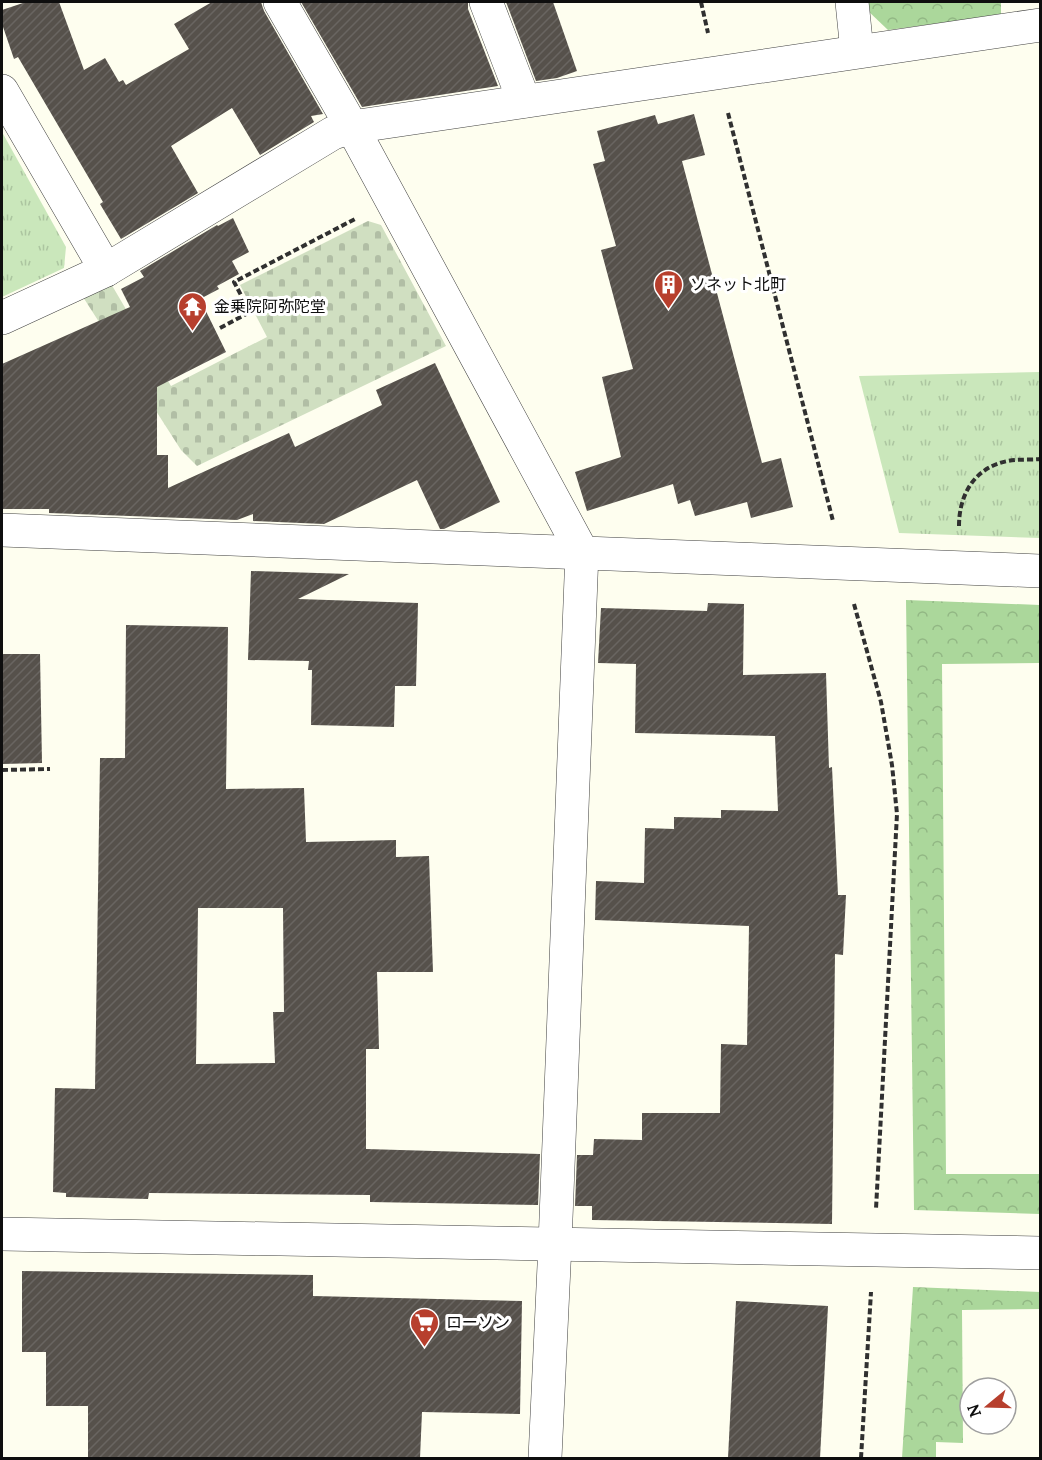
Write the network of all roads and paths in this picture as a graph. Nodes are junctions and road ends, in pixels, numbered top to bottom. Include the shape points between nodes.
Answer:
1 (280, 2) edge
2 (486, 2) edge
3 (701, 2) edge
4 (852, 2) edge
5 (1041, 25) edge
6 (857, 51) junction
7 (717, 72) junction
8 (2, 91) edge
9 (524, 101) junction
10 (352, 127) junction
11 (391, 201) junction
12 (106, 270) junction
13 (2, 318) edge
14 (220, 328) dead end
15 (1041, 459) edge
16 (2, 531) edge
17 (582, 552) junction
18 (844, 565) junction
19 (960, 568) junction
20 (1041, 571) edge
21 (50, 769) dead end
22 (2, 770) edge
23 (2, 1234) edge
24 (555, 1244) junction
25 (873, 1251) junction
26 (1041, 1253) edge
27 (545, 1458) edge
28 (861, 1458) edge

1 - 10 street
2 - 9 street
3 - 7 path
4 - 6 street
5 - 6 street
6 - 7 street
7 - 9 street
7 - 18 path
8 - 12 street
9 - 10 street
10 - 11 street
10 - 12 street via 333,134
11 - 14 path via 234,282 250,312
11 - 17 street
12 - 13 street
15 - 19 path via 1007,461 983,470 969,484 959,519
16 - 17 street
17 - 18 street
17 - 24 street
18 - 19 street
18 - 25 path via 881,702 897,814
19 - 20 street
21 - 22 path
23 - 24 street
24 - 25 street
24 - 27 street
25 - 26 street
25 - 28 path

